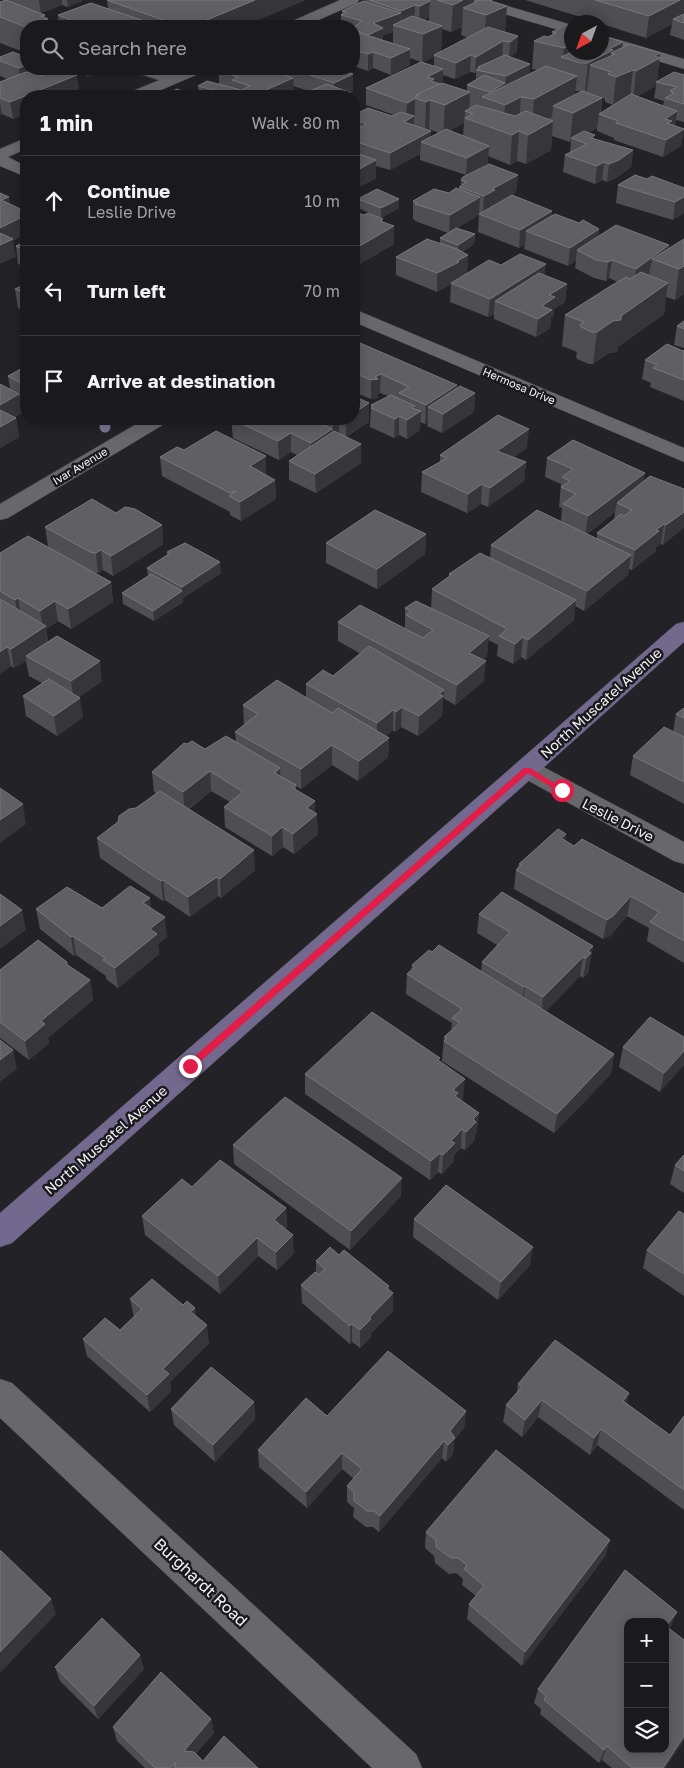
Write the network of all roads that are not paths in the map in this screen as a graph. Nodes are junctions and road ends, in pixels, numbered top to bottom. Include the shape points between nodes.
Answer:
1 (352, 0) edge
2 (472, 0) edge
3 (307, 20) edge
4 (564, 28) edge
5 (609, 42) edge
6 (684, 64) edge
7 (157, 75) edge
8 (183, 75) edge
9 (171, 80) junction
10 (148, 90) edge
11 (20, 146) edge
12 (0, 155) edge
13 (0, 160) edge
14 (20, 169) edge
15 (360, 318) edge
16 (149, 425) edge
17 (684, 456) edge
18 (0, 513) edge
19 (684, 629) edge
20 (527, 770) junction
21 (684, 854) edge
22 (0, 1233) edge
23 (0, 1395) edge
24 (402, 1768) edge

1 - 3 street
2 - 4 street
5 - 6 street
7 - 9 lane
8 - 9 street
9 - 10 street
11 - 12 street
13 - 14 street
15 - 17 street, Hermosa Drive
16 - 18 street, Ivar Avenue
19 - 20 street, North Muscatel Avenue
20 - 21 street, Leslie Drive
20 - 22 street, North Muscatel Avenue
23 - 24 street, Burghardt Road

